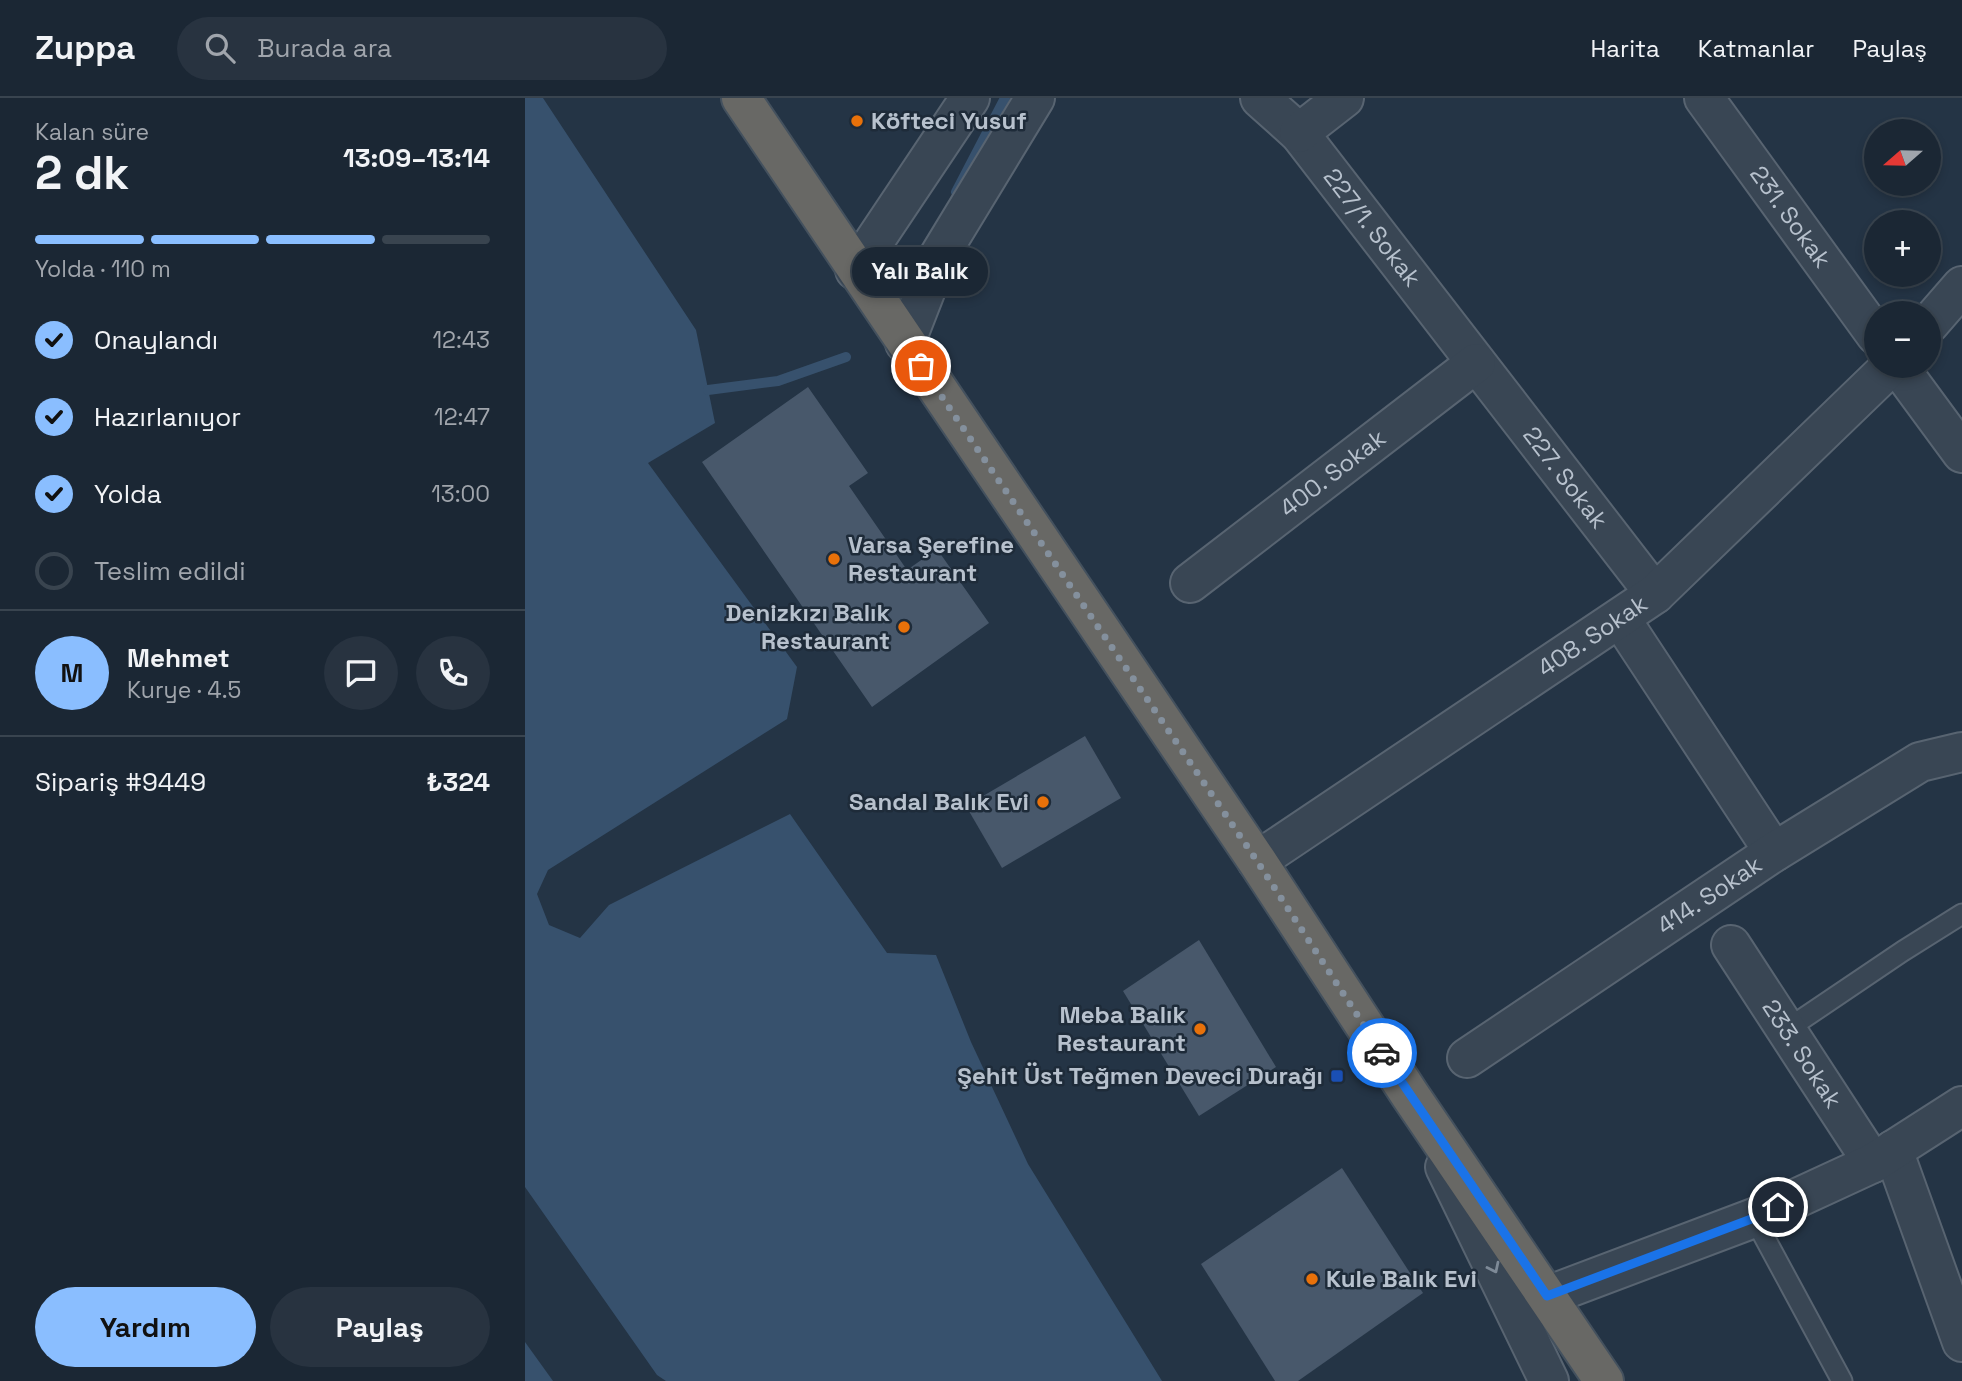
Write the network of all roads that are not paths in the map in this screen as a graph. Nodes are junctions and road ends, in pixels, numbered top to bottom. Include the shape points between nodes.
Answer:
1 (741, 98) edge
2 (970, 98) edge
3 (1035, 98) edge
4 (1260, 98) edge
5 (1344, 98) edge
6 (1705, 98) edge
7 (1299, 133) junction
8 (856, 270) junction
9 (1962, 286) edge
10 (1941, 310) edge
11 (1864, 318) edge
12 (905, 343) junction
13 (1476, 363) junction
14 (1879, 378) edge
15 (1907, 378) edge
16 (1962, 453) edge
17 (1190, 583) dead end
18 (1655, 594) junction
19 (1620, 618) junction
20 (1962, 752) edge
21 (1774, 852) junction
22 (1257, 861) junction
23 (1962, 914) edge
24 (1731, 945) dead end
25 (1786, 1030) junction
26 (1467, 1058) dead end
27 (1411, 1096) junction
28 (1962, 1106) edge
29 (1883, 1157) junction
30 (1754, 1218) junction
31 (1547, 1296) junction
32 (1962, 1342) edge
33 (1549, 1381) edge
34 (1604, 1381) edge
35 (1842, 1381) edge

1 - 8 highway
2 - 8 street
3 - 12 street via 939,256
4 - 7 street, 227/1. Sokak
5 - 7 street
6 - 11 street, 231. Sokak
7 - 13 street, 227/1. Sokak
8 - 12 highway
9 - 10 street
12 - 22 highway
13 - 17 street, 400. Sokak
13 - 18 street, 227. Sokak
14 - 18 street, 408. Sokak
15 - 16 street
18 - 19 street, 408. Sokak
19 - 21 street
19 - 22 street, 408. Sokak
20 - 21 street, 414. Sokak via 1920,762
21 - 26 street, 414. Sokak
22 - 27 highway
23 - 25 lane
24 - 25 street, 233. Sokak
25 - 29 street, 233. Sokak
27 - 31 highway
27 -> 33 street
28 - 29 street
29 - 30 street
29 - 32 street, 233. Sokak
30 - 31 street
30 - 35 lane
31 - 34 highway

